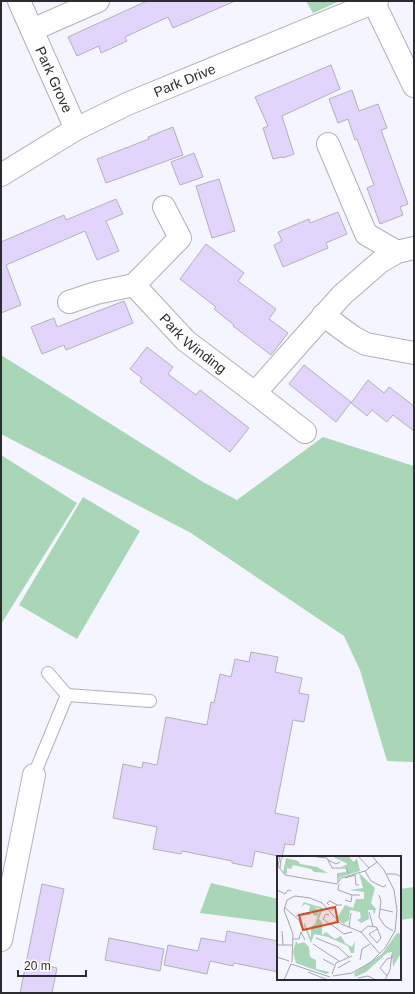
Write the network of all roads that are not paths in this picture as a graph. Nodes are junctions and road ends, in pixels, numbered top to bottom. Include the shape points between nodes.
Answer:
1 (19, 1) edge
2 (98, 1) edge
3 (375, 2) edge
4 (32, 30) junction
5 (414, 86) edge
6 (76, 129) junction
7 (328, 144) dead end
8 (1, 175) edge
9 (164, 207) dead end
10 (405, 250) edge
11 (134, 285) junction
12 (69, 302) dead end
13 (323, 315) junction
14 (414, 353) edge
15 (255, 393) junction
16 (305, 432) dead end
17 (48, 673) dead end
18 (67, 695) junction
19 (150, 701) dead end
20 (34, 775) joint
21 (1, 940) edge

1 - 4 street, Park Grove
2 - 4 street, Park Grove
3 - 5 street
3 - 6 street, Park Drive via 126,104
4 - 6 street, Park Grove
6 - 8 street, Park Drive
7 - 10 street via 366,234
9 - 11 street via 180,238
10 - 13 street via 374,266
11 - 12 street
11 - 15 street, Park Winding via 186,341
13 - 14 street via 366,344
13 - 15 street
15 - 16 street, Park Winding
17 - 18 lane
18 - 19 lane
18 - 20 lane
20 - 21 street

